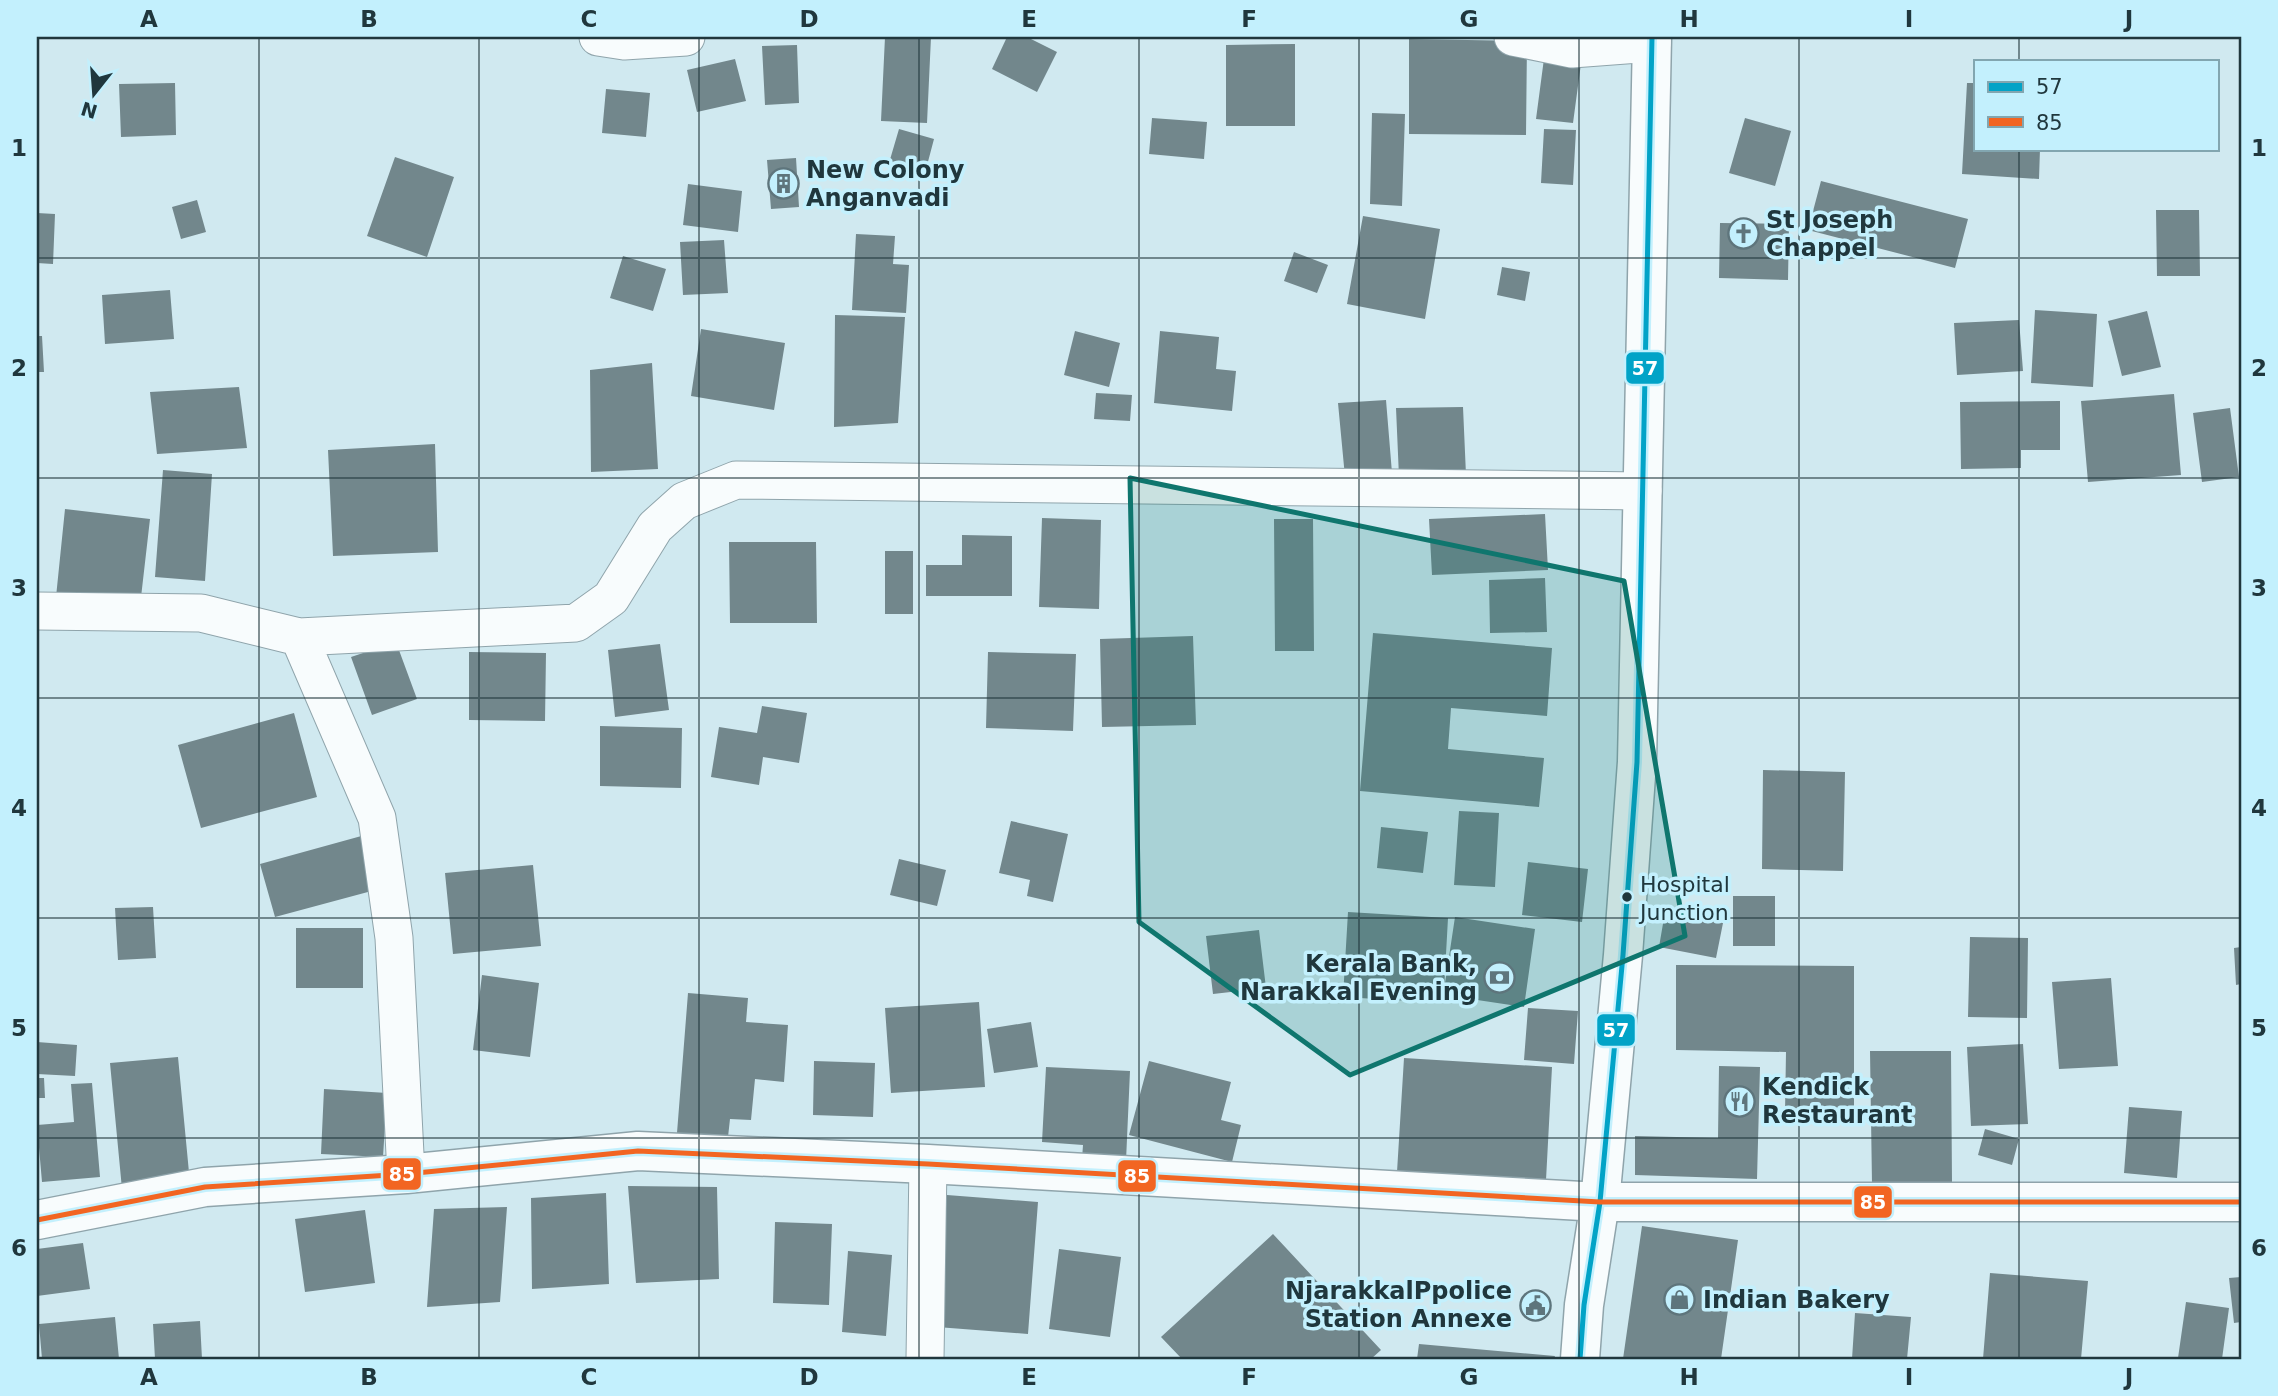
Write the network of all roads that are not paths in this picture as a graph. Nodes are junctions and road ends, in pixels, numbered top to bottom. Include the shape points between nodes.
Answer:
1 (598, 37) edge
2 (686, 37) edge
3 (1513, 37) edge
4 (1652, 40) edge
5 (1643, 491) junction
6 (37, 611) edge
7 (299, 637) junction
8 (928, 1164) junction
9 (406, 1174) junction
10 (1600, 1202) junction
11 (2241, 1202) edge
12 (37, 1220) edge
13 (925, 1359) edge
14 (1580, 1359) edge

1 - 2 street via 624,41
3 - 4 street via 1572,49
4 - 5 main road
5 - 7 street via 736,480 684,501 654,527 611,598 576,623
5 - 10 main road via 1637,762
6 - 7 street via 201,613
7 - 9 street via 377,818 394,939
8 - 9 main road via 638,1151
8 - 10 main road
8 - 13 street
9 - 12 main road via 205,1187
10 - 11 main road
10 - 14 main road

